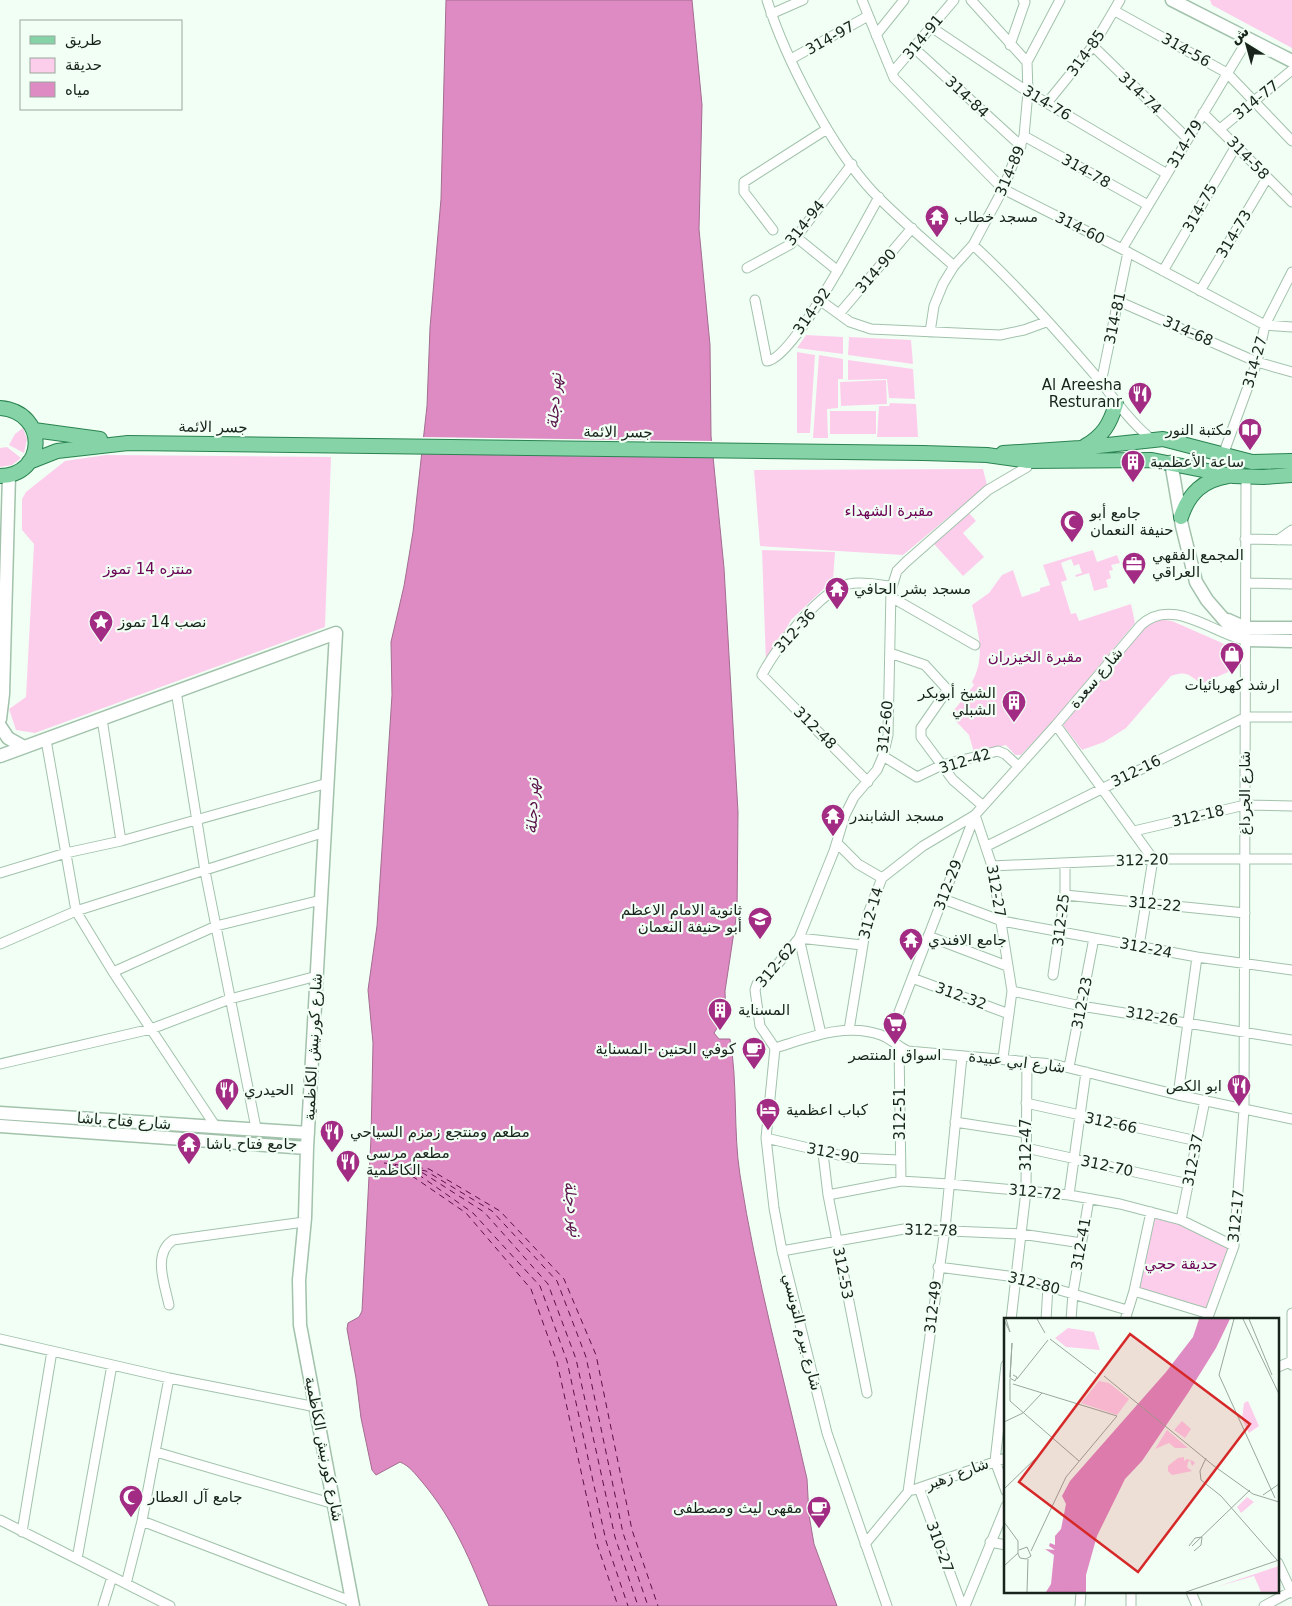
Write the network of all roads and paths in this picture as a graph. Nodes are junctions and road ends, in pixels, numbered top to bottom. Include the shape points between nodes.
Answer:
1 (767, 0) edge
2 (803, 0) edge
3 (904, 0) edge
4 (954, 0) edge
5 (970, 0) edge
6 (1023, 0) edge
7 (1060, 0) edge
8 (1120, 0) edge
9 (1172, 0) edge
10 (863, 1) edge
11 (1115, 11) junction
12 (771, 14) junction
13 (868, 16) junction
14 (931, 27) junction
15 (876, 35) junction
16 (1248, 39) junction
17 (1010, 45) junction
18 (1093, 46) junction
19 (914, 48) junction
20 (791, 59) junction
21 (1292, 61) edge
22 (1027, 62) junction
23 (1292, 70) edge
24 (892, 73) junction
25 (1227, 73) junction
26 (1028, 92) junction
27 (1255, 100) junction
28 (1047, 104) junction
29 (1203, 113) junction
30 (827, 129) junction
31 (1220, 129) junction
32 (1024, 136) junction
33 (1188, 139) junction
34 (1292, 141) edge
35 (1021, 146) junction
36 (1236, 146) junction
37 (852, 164) junction
38 (1167, 174) junction
39 (1267, 178) junction
40 (1003, 189) junction
41 (879, 197) junction
42 (1292, 202) edge
43 (1148, 205) junction
44 (912, 228) junction
45 (773, 230) dead end
46 (796, 237) junction
47 (973, 245) junction
48 (1125, 251) junction
49 (954, 266) junction
50 (747, 268) dead end
51 (838, 270) junction
52 (1163, 271) junction
53 (1292, 272) edge
54 (1200, 291) junction
55 (755, 300) dead end
56 (821, 301) junction
57 (1118, 301) junction
58 (839, 314) junction
59 (1046, 322) junction
60 (1265, 326) junction
61 (1292, 327) edge
62 (930, 332) junction
63 (1257, 362) junction
64 (1292, 372) edge
65 (1101, 383) junction
66 (1116, 404) junction
67 (0, 408) edge
68 (34, 430) junction
69 (1151, 440) junction
70 (1175, 441) junction
71 (128, 443) junction
72 (1080, 448) junction
73 (986, 455) junction
74 (1223, 455) junction
75 (1152, 460) junction
76 (1292, 460) edge
77 (1028, 461) junction
78 (29, 462) junction
79 (1171, 462) junction
80 (5, 475) edge
81 (1292, 475) edge
82 (1240, 476) junction
83 (1181, 517) junction
84 (1292, 530) edge
85 (1245, 539) junction
86 (1278, 540) junction
87 (1292, 540) edge
88 (1246, 583) junction
89 (1292, 584) edge
90 (892, 586) junction
91 (891, 598) junction
92 (1292, 628) edge
93 (1246, 634) junction
94 (1292, 641) edge
95 (975, 645) dead end
96 (890, 653) junction
97 (762, 675) joint
98 (176, 691) junction
99 (1246, 717) junction
100 (1292, 717) edge
101 (0, 719) edge
102 (102, 720) junction
103 (1056, 725) junction
104 (0, 726) edge
105 (46, 740) junction
106 (24, 747) junction
107 (0, 756) edge
108 (883, 756) junction
109 (942, 765) junction
110 (1018, 766) junction
111 (868, 782) junction
112 (328, 783) junction
113 (1103, 787) junction
114 (1245, 805) junction
115 (982, 806) junction
116 (1292, 806) edge
117 (975, 815) junction
118 (198, 820) junction
119 (1134, 831) junction
120 (325, 832) junction
121 (121, 841) junction
122 (837, 844) junction
123 (987, 846) junction
124 (66, 852) junction
125 (1153, 858) junction
126 (1245, 860) junction
127 (1292, 860) edge
128 (1065, 864) junction
129 (992, 866) junction
130 (205, 871) junction
131 (0, 873) edge
132 (882, 878) junction
133 (1065, 895) junction
134 (943, 899) junction
135 (321, 900) junction
136 (1145, 904) junction
137 (76, 911) junction
138 (1245, 913) junction
139 (1002, 921) junction
140 (216, 926) junction
141 (1059, 932) junction
142 (928, 936) junction
143 (800, 938) junction
144 (1094, 938) junction
145 (0, 944) edge
146 (862, 945) junction
147 (1138, 946) junction
148 (1197, 957) junction
149 (1244, 963) junction
150 (1007, 966) junction
151 (1292, 970) edge
152 (113, 972) junction
153 (1053, 975) dead end
154 (317, 976) junction
155 (912, 978) junction
156 (1012, 991) junction
157 (230, 999) junction
158 (1081, 1006) junction
159 (1009, 1014) junction
160 (1188, 1022) junction
161 (151, 1029) junction
162 (849, 1030) junction
163 (1244, 1033) junction
164 (821, 1034) junction
165 (889, 1038) junction
166 (1292, 1040) edge
167 (900, 1046) junction
168 (775, 1048) junction
169 (962, 1056) junction
170 (1003, 1058) junction
171 (1027, 1060) junction
172 (0, 1064) edge
173 (1069, 1067) junction
174 (1086, 1072) junction
175 (1178, 1095) junction
176 (1205, 1100) junction
177 (1026, 1103) junction
178 (1244, 1109) junction
179 (0, 1113) edge
180 (1080, 1116) junction
181 (1292, 1119) edge
182 (956, 1122) junction
183 (0, 1126) edge
184 (216, 1127) junction
185 (256, 1128) junction
186 (308, 1132) junction
187 (1026, 1133) junction
188 (766, 1138) junction
189 (1197, 1141) junction
190 (307, 1148) junction
191 (1026, 1148) junction
192 (823, 1153) junction
193 (1074, 1159) junction
194 (900, 1160) junction
195 (901, 1182) junction
196 (949, 1184) junction
197 (1189, 1184) junction
198 (1026, 1191) junction
199 (828, 1195) junction
200 (1069, 1195) junction
201 (1089, 1199) junction
202 (1151, 1212) junction
203 (1182, 1220) junction
204 (304, 1222) junction
205 (944, 1229) junction
206 (1021, 1234) junction
207 (837, 1241) junction
208 (1082, 1243) junction
209 (1234, 1246) junction
210 (782, 1251) junction
211 (938, 1267) junction
212 (1016, 1277) junction
213 (1048, 1286) junction
214 (1134, 1291) junction
215 (1073, 1292) junction
216 (170, 1305) dead end
217 (1292, 1313) edge
218 (1126, 1315) edge
219 (1208, 1317) edge
220 (1011, 1318) edge
221 (1046, 1318) edge
222 (1071, 1318) edge
223 (0, 1339) edge
224 (52, 1351) junction
225 (1292, 1363) edge
226 (112, 1365) junction
227 (1280, 1367) edge
228 (169, 1378) junction
229 (1004, 1382) edge
230 (867, 1392) dead end
231 (316, 1407) junction
232 (156, 1452) junction
233 (1004, 1458) edge
234 (995, 1460) junction
235 (1004, 1485) edge
236 (918, 1488) junction
237 (908, 1492) junction
238 (334, 1504) junction
239 (1004, 1510) edge
240 (0, 1520) edge
241 (142, 1521) junction
242 (22, 1532) junction
243 (990, 1542) junction
244 (865, 1544) junction
245 (1004, 1545) edge
246 (78, 1559) junction
247 (1280, 1567) edge
248 (112, 1577) junction
249 (126, 1584) junction
250 (1292, 1592) edge
251 (1192, 1594) edge
252 (353, 1604) edge
253 (103, 1606) edge
254 (170, 1606) edge
255 (887, 1606) edge
256 (964, 1606) edge
257 (1198, 1606) edge
258 (1264, 1606) edge

1 - 12 street
2 - 12 street
3 - 15 street
4 - 14 street, 314-91
5 - 17 street
6 - 17 street
7 - 22 street, 314-89
8 - 11 street, 314-85
9 - 16 street
10 - 13 street, 314-60
11 - 18 street, 314-85
11 - 25 street, 314-56
12 - 20 street
13 - 15 street, 314-60
13 - 20 street, 314-97
14 - 19 street, 314-91
14 - 26 street, 314-76
15 - 24 street, 314-60
16 - 21 street
16 - 25 street, 314-79
17 - 22 street
18 - 28 street, 314-85
18 - 33 street, 314-74
19 - 24 street, 314-91
19 - 35 street, 314-84
20 - 30 street
22 - 26 street, 314-89
23 - 27 street, 314-77
24 - 40 street, 314-60
25 - 27 street, 314-56
25 - 29 street, 314-79
26 - 28 street, 314-76
26 - 32 street, 314-89
27 - 31 street, 314-77
27 - 34 street, 314-56
28 - 38 street, 314-76
29 - 31 street, 314-58
29 - 33 street, 314-79
30 - 37 street
30 - 45 street via 744,182 744,192
31 - 36 street, 314-58
32 - 35 street, 314-89
32 - 43 street, 314-78
33 - 38 street, 314-79
35 - 40 street, 314-89
36 - 39 street, 314-58
36 - 52 street, 314-75
37 - 41 street
37 - 46 street, 314-94
38 - 43 street, 314-79
39 - 42 street, 314-58
39 - 54 street, 314-73
40 - 47 street, 314-89
40 - 48 street, 314-60
41 - 44 street
41 - 51 street, 314-92
43 - 48 street, 314-79
44 - 49 street
44 - 58 street, 314-90
46 - 50 street, 314-94 via 787,248
46 - 51 street
47 - 49 street, 314-89
47 - 59 street via 1006,276
48 - 52 street, 314-60
48 - 57 street, 314-81
49 - 62 street, 314-89 via 934,306
51 - 56 street, 314-92
52 - 54 street, 314-60
53 - 60 street, 314-27
54 - 60 street, 314-60
55 - 56 street, 314-92 via 767,361 782,352
56 - 58 street
57 - 63 street, 314-68
57 - 65 street, 314-81
58 - 62 street via 850,322 871,329
59 - 62 street via 1000,335
59 - 65 street
60 - 61 street, 314-60
60 - 63 street, 314-27
63 - 64 street, 314-68
63 - 74 street, 314-27
65 - 66 street
66 - 69 street
66 - 72 main road via 1102,434
67 - 68 main road via 20,413
68 - 71 main road, جسر الائمة
68 - 78 main road via 36,441
69 - 70 main road
69 - 72 main road
69 - 75 main road
70 - 74 main road
70 - 79 main road
71 - 73 main road, جسر الائمة
71 - 78 main road, جسر الائمة via 57,451
72 - 73 main road
73 - 77 main road
74 - 76 main road via 1252,462
75 - 77 main road
75 - 79 main road
77 - 90 street, 312-60 via 1027,467 988,490 906,562 897,571
78 - 80 main road, جسر الائمة via 24,468
79 - 82 main road
79 - 83 street
80 - 101 street
81 - 82 main road
82 - 83 main road via 1207,482 1195,490
82 - 85 street, شارع الجرداغ
83 - 93 street via 1196,582 1219,615
84 - 86 street
85 - 86 street
85 - 88 street, شارع الجرداغ
86 - 87 street
88 - 89 street
88 - 93 street, شارع الجرداغ
90 - 91 street, 312-60
90 - 97 street, 312-36 via 854,583 840,587 791,630
91 - 95 street
91 - 96 street, 312-60
92 - 93 street
93 - 94 street
93 - 99 street, شارع الجرداغ
93 - 103 street, شارع سعدة via 1174,615 1151,617 1141,624
96 - 108 street, 312-60 via 888,735
96 - 109 street via 925,665 946,688 920,734
97 - 111 street, 312-48
98 - 102 street
98 - 112 street, شارع كورنيش الكاظمية via 336,633
98 - 118 street
99 - 100 street, 312-16
99 - 113 street, 312-16
99 - 114 street, شارع الجرداغ
102 - 105 street
102 - 121 street
103 - 110 street, شارع سعدة
103 - 113 street
104 - 106 street via 8,738
105 - 106 street
105 - 124 street
106 - 107 street
108 - 109 street, 312-42 via 917,777
108 - 111 street, 312-60
109 - 110 street, 312-42 via 998,751
109 - 115 street via 953,780
110 - 115 street, شارع سعدة
111 - 122 street, 312-60 via 849,806
112 - 118 street
112 - 120 street, شارع كورنيش الكاظمية
113 - 119 street
113 - 123 street, 312-16
114 - 116 street, 312-18
114 - 119 street, 312-18
114 - 126 street, شارع الجرداغ
115 - 117 street, شارع سعدة
117 - 123 street, 312-27
117 - 132 street, 312-14 via 923,846
117 - 134 street, 312-29
118 - 121 street
118 - 130 street
119 - 125 street
120 - 130 street
120 - 135 street, شارع كورنيش الكاظمية
121 - 124 street
122 - 132 street via 858,864
122 - 143 street, 312-60
123 - 129 street, 312-27
124 - 131 street
124 - 137 street
125 - 126 street, 312-20
125 - 128 street, 312-20
125 - 136 street
126 - 127 street, 312-20
126 - 138 street, شارع الجرداغ
128 - 129 street, 312-20
128 - 133 street, 312-25
129 - 139 street, 312-27
130 - 137 street
130 - 140 street
132 - 146 street, 312-14 via 868,914
133 - 136 street, 312-22
133 - 141 street, 312-25
134 - 139 street, 312-24
134 - 142 street, 312-29
135 - 140 street
135 - 154 street, شارع كورنيش الكاظمية
136 - 138 street, 312-22
136 - 147 street
137 - 145 street
137 - 152 street
138 - 149 street, شارع الجرداغ
139 - 141 street, 312-24
139 - 150 street, 312-27
140 - 152 street
140 - 157 street
141 - 144 street, 312-24
141 - 153 street, 312-25
142 - 150 street
142 - 155 street, 312-29
143 - 146 street
143 - 164 street
143 - 168 street, 312-62 via 755,990 760,1026
144 - 147 street, 312-24
144 - 158 street, 312-23
146 - 162 street, 312-14
147 - 148 street, 312-24
148 - 149 street, 312-24
148 - 160 street
149 - 151 street, 312-24
149 - 163 street, شارع الجرداغ
150 - 156 street, 312-27
152 - 161 street
154 - 157 street
154 - 186 street, شارع كورنيش الكاظمية
155 - 159 street, 312-32
155 - 165 street, 312-29
156 - 158 street, 312-26
156 - 159 street, 312-27
157 - 161 street
157 - 185 street
158 - 160 street, 312-26
158 - 173 street, 312-23
159 - 170 street, 312-27
160 - 163 street, 312-26
160 - 175 street
161 - 172 street
161 - 184 street
162 - 164 street, شارع ابي عبيدة
162 - 165 street, شارع ابي عبيدة
163 - 166 street, 312-26
163 - 178 street, شارع الجرداغ
164 - 168 street, شارع ابي عبيدة
165 - 167 street, شارع ابي عبيدة
167 - 169 street, شارع ابي عبيدة via 912,1052
167 - 194 street, 312-51
168 - 188 street, شارع بيرم التونسي
169 - 170 street, شارع ابي عبيدة
169 - 182 street, 312-49
170 - 171 street, شارع ابي عبيدة
171 - 173 street, شارع ابي عبيدة
171 - 177 street, 312-47
173 - 174 street, شارع ابي عبيدة
174 - 175 street, شارع ابي عبيدة
174 - 180 street
175 - 176 street, شارع ابي عبيدة
176 - 178 street, شارع ابي عبيدة
176 - 189 street, 312-37
177 - 180 street, 312-66
177 - 187 street, 312-47
178 - 181 street, شارع ابي عبيدة
178 - 209 street, 312-17
179 - 184 street, شارع فتاح باشا
180 - 189 street, 312-66
180 - 193 street
182 - 187 street
182 - 196 street, 312-49
183 - 190 street, شارع فتاح باشا
184 - 185 street, شارع فتاح باشا
185 - 186 street, شارع فتاح باشا
186 - 190 street, شارع كورنيش الكاظمية
187 - 191 street, 312-47
188 - 192 street, 312-90
188 - 210 street, شارع بيرم التونسي
189 - 197 street, 312-37
190 - 204 street, شارع كورنيش الكاظمية
191 - 193 street, 312-70
191 - 198 street, 312-47
192 - 194 street, 312-90
192 - 199 street, 312-53
193 - 197 street, 312-70
193 - 200 street
194 - 195 street, 312-51
195 - 196 street, 312-72
195 - 199 street, 312-72
196 - 198 street, 312-72
196 - 205 street, 312-49
197 - 203 street, 312-37
198 - 200 street, 312-72
198 - 206 street, 312-47
199 - 207 street, 312-53
200 - 201 street, 312-72
201 - 202 street, 312-72
201 - 208 street, 312-41
202 - 203 street, 312-72
202 - 214 street
203 - 209 street, 312-72
204 - 216 street via 173,1240 164,1250 160,1263
204 - 231 street, شارع كورنيش الكاظمية via 299,1280 300,1325
205 - 206 street, 312-78
205 - 207 street, 312-78 via 904,1229
205 - 211 street, 312-49
206 - 208 street, 312-78
206 - 212 street, 312-47
207 - 210 street, 312-78
207 - 230 street, 312-53
208 - 215 street, 312-41
209 - 219 street, 312-17
210 - 244 street, شارع بيرم التونسي via 827,1433
211 - 212 street, 312-80
211 - 237 street, 312-49
212 - 213 street, 312-80
212 - 220 street, 312-47
213 - 215 street, 312-80
213 - 221 street
214 - 218 street
214 - 219 street
215 - 218 street, 312-80
215 - 222 street, 312-41
217 - 225 street
223 - 224 street
224 - 226 street
224 - 242 street
225 - 227 street
226 - 228 street
226 - 246 street
228 - 231 street
228 - 232 street
229 - 234 street
231 - 238 street, شارع كورنيش الكاظمية
232 - 238 street
232 - 241 street
233 - 234 street, شارع زهير
234 - 235 street
234 - 236 street, شارع زهير
236 - 237 street, شارع زهير
236 - 256 street, 310-27
237 - 244 street
238 - 252 street, شارع كورنيش الكاظمية
239 - 243 street
240 - 242 street
241 - 249 street
241 - 252 street
242 - 246 street
243 - 245 street
243 - 256 street
244 - 255 street, شارع بيرم التونسي
246 - 248 street
247 - 250 street
248 - 249 street
248 - 253 street
249 - 254 street
250 - 258 street
251 - 257 street

